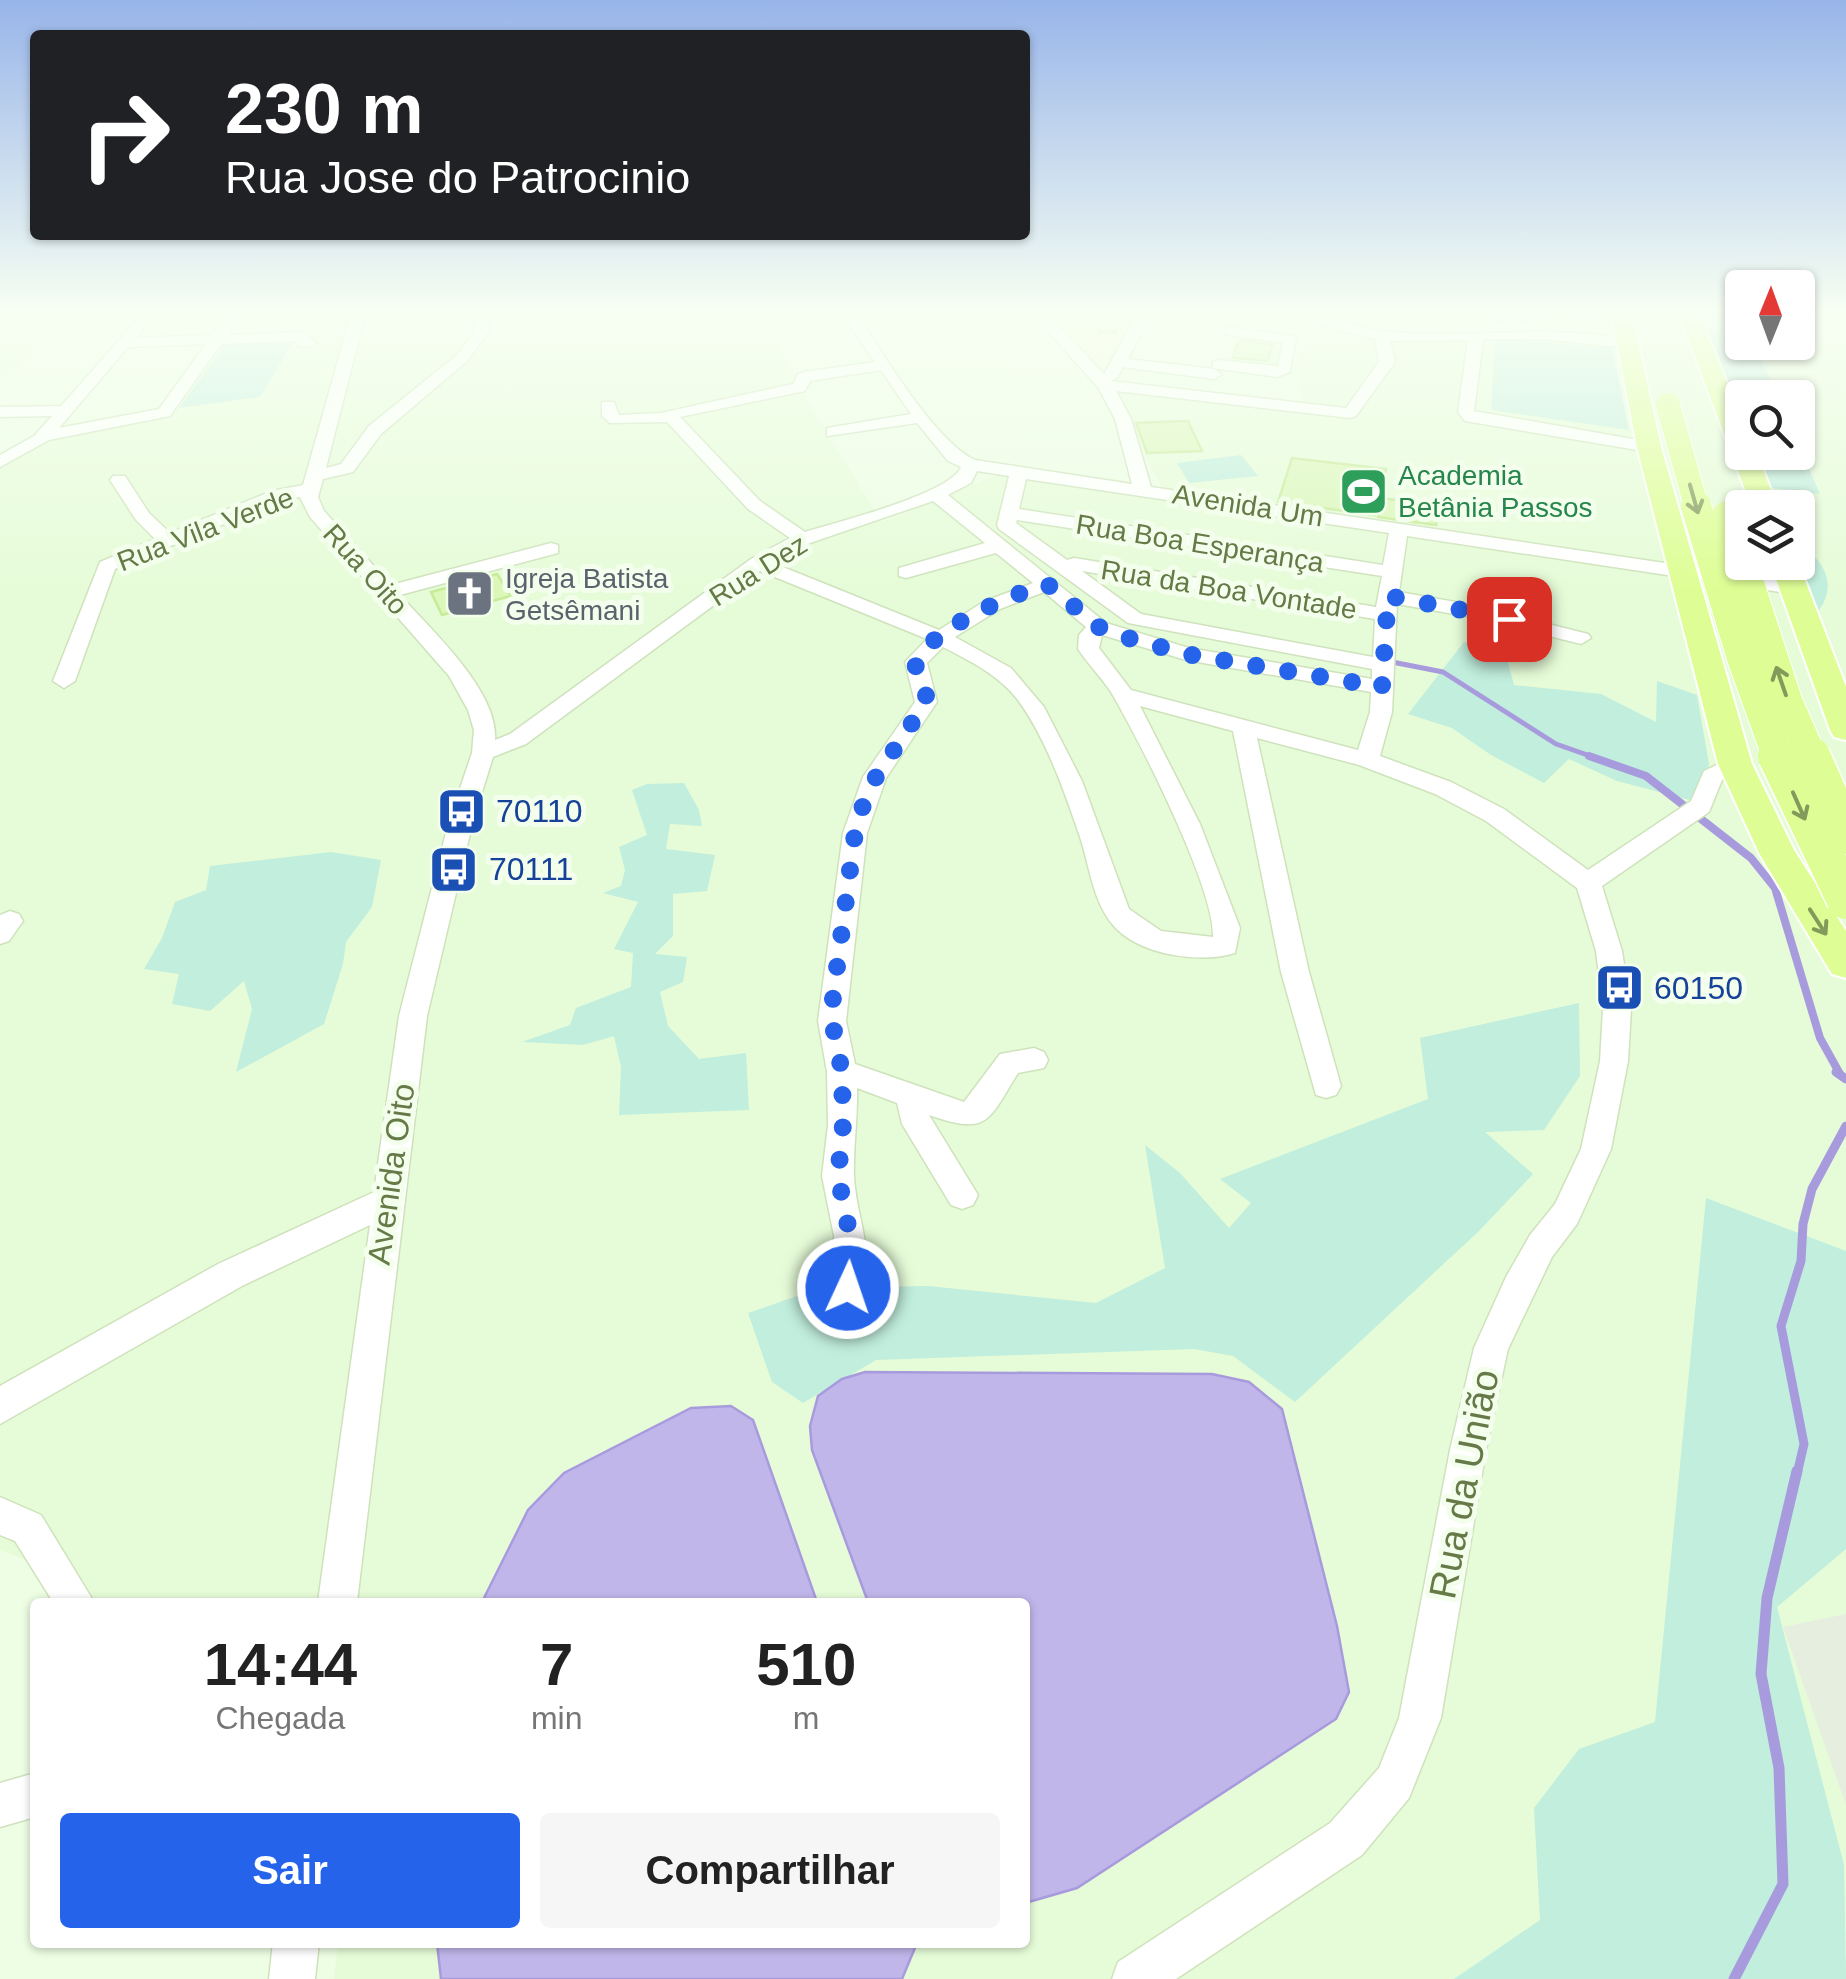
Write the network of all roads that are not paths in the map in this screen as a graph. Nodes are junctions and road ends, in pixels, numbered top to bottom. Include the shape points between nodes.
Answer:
1 (73, 403) edge
2 (171, 403) edge
3 (334, 403) edge
4 (407, 403) edge
5 (720, 403) edge
6 (911, 403) edge
7 (1115, 403) edge
8 (1252, 403) edge
9 (1360, 403) edge
10 (1469, 403) edge
11 (1654, 403) edge
12 (1677, 403) edge
13 (1677, 403) edge
14 (1704, 403) edge
15 (608, 405) dead end
16 (66, 411) junction
17 (0, 412) edge
18 (671, 413) junction
19 (921, 417) junction
20 (834, 432) dead end
21 (44, 436) junction
22 (1650, 448) junction
23 (0, 462) edge
24 (971, 465) junction
25 (1009, 472) junction
26 (119, 480) dead end
27 (311, 483) junction
28 (1143, 490) junction
29 (1754, 490) edge
30 (936, 494) junction
31 (1009, 513) junction
32 (1399, 529) junction
33 (166, 539) junction
34 (803, 539) junction
35 (1000, 546) junction
36 (550, 549) dead end
37 (758, 563) junction
38 (1074, 564) dead end
39 (906, 572) dead end
40 (1391, 572) junction
41 (1684, 572) junction
42 (1725, 573) edge
43 (1791, 580) edge
44 (1047, 584) junction
45 (388, 592) junction
46 (1386, 606) junction
47 (1099, 627) junction
48 (1581, 638) dead end
49 (940, 639) junction
50 (1382, 676) junction
51 (64, 681) dead end
52 (1124, 696) junction
53 (1243, 727) junction
54 (1846, 730) edge
55 (483, 753) junction
56 (1368, 760) junction
57 (1734, 764) junction
58 (1846, 835) edge
59 (1588, 884) junction
60 (1846, 900) edge
61 (1846, 963) edge
62 (1034, 1060) dead end
63 (842, 1072) junction
64 (1326, 1086) dead end
65 (912, 1097) junction
66 (962, 1195) dead end
67 (388, 1201) junction
68 (848, 1288) dead end
69 (0, 1406) edge
70 (0, 1516) edge
71 (72, 1598) edge
72 (338, 1598) edge
73 (30, 1797) edge
74 (0, 1806) edge
75 (295, 1948) edge
76 (292, 1979) edge
77 (1135, 1979) edge

1 - 16 street
2 - 21 street via 164,413
3 - 27 street
4 - 27 street, Rua Vila Verde via 375,430 348,468
5 - 18 street
6 - 19 street
7 - 28 street
8 - 9 street via 1345,414
10 - 22 street via 1468,416
11 - 22 highway
58 -> 12 highway, bridge via 1787,701
13 -> 60 highway, bridge via 1726,612 1778,759
14 - 29 highway
15 - 18 street via 616,420
16 - 17 street
16 - 21 street
18 - 34 street via 754,505
19 - 20 street
19 - 24 street via 942,446
21 - 23 street
22 - 41 highway
24 - 25 street
24 - 30 street, Rua Dez via 965,478
25 - 28 street, Avenida Um
25 - 31 street
26 - 33 street
27 - 33 street, Rua Vila Verde
27 - 45 street, Rua Oito via 316,513
28 - 32 street, Avenida Um
30 - 34 street, Rua Dez
30 - 35 street
31 - 40 street, Rua Boa Esperança
31 - 50 street via 1006,525 1136,619
32 - 40 street
32 - 41 street, Avenida Um
33 - 51 street, Rua Vila Verde via 103,570
34 - 37 street, Rua Dez
35 - 39 street
35 - 44 street
36 - 45 street
37 - 49 street
37 - 55 street, Rua Dez via 518,739
38 - 46 street, Rua da Boa Vontade
40 - 46 street
41 - 42 street, Avenida Um
41 - 57 highway
43 - 54 highway
44 - 47 street
44 - 49 street via 998,601
45 - 55 street, Rua Oito via 458,674 484,730
46 - 48 street, Rua da Boa Vontade via 1478,612
46 - 50 street
47 - 50 street via 1186,654
47 - 52 street via 1089,635 1088,648
49 - 52 street via 1023,692 1091,834 1120,915 1160,939 1222,947 1230,940 1216,888
49 - 63 street via 916,662 926,690 923,712 876,777 855,833 832,1021
50 - 56 street
52 - 53 street
53 - 56 street
53 - 64 street
55 - 67 street, Avenida Oito via 419,986
56 - 59 street via 1495,816
57 - 59 street via 1712,776 1701,806
57 -> 61 highway via 1777,853
59 - 77 street, Rua da União via 1616,993 1604,1122 1585,1178 1518,1288 1492,1348 1420,1718 1394,1783 1346,1839
62 - 65 street via 1010,1062 980,1106 966,1115
63 - 65 street
63 - 68 street via 838,1176 849,1224
65 - 66 street via 913,1116
67 - 69 street via 230,1275
67 - 72 street, Avenida Oito
70 - 71 street via 28,1528
73 - 74 street
75 - 76 street

